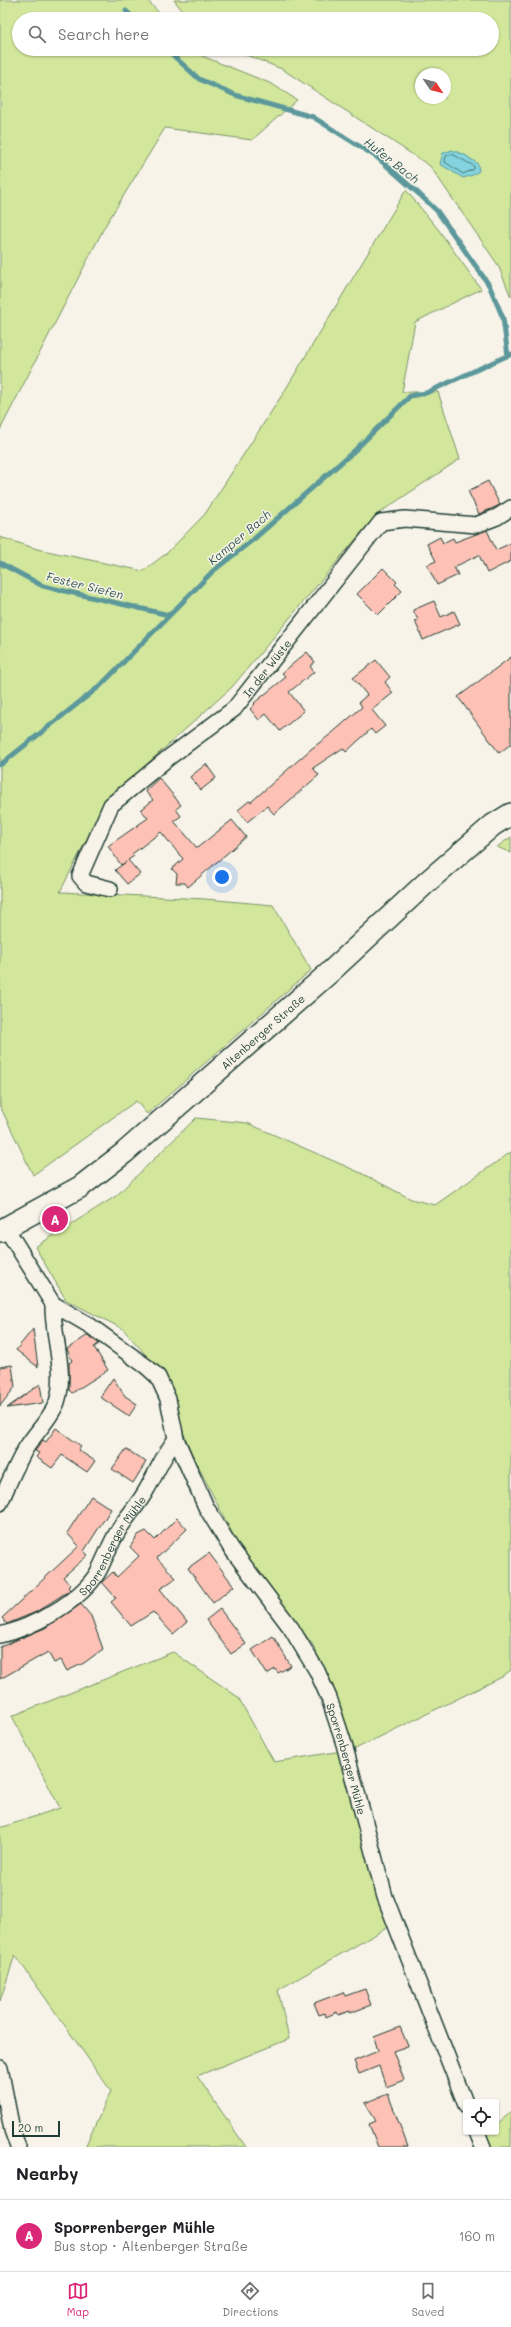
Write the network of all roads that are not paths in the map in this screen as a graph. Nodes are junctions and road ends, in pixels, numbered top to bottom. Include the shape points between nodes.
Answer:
1 (511, 508) edge
2 (511, 814) edge
3 (110, 889) dead end
4 (3, 1230) edge
5 (53, 1304) junction
6 (176, 1438) junction
7 (0, 1503) edge
8 (0, 1635) edge
9 (0, 2068) edge
10 (464, 2099) edge
11 (478, 2135) edge
12 (18, 2147) edge
13 (483, 2147) edge

1 - 3 street, In der Wüste via 476,525 405,519 381,522 234,709 168,758 112,805 80,876 86,883
2 - 4 main road, Altenberger Straße via 493,825 427,882 329,973 124,1154 80,1187
4 - 5 street, Sporrenberger Mühle
5 - 6 street, Sporrenberger Mühle via 89,1325 158,1377 168,1400
5 - 7 street via 52,1321 58,1350 59,1373 57,1402 25,1450
6 - 8 street, Sporrenberger Mühle via 140,1502 111,1542 97,1573 87,1586 46,1617 26,1627
6 - 10 street, Sporrenberger Mühle via 209,1513 231,1548 305,1650 329,1698 385,1897
9 - 12 street via 12,2130
11 - 13 street

